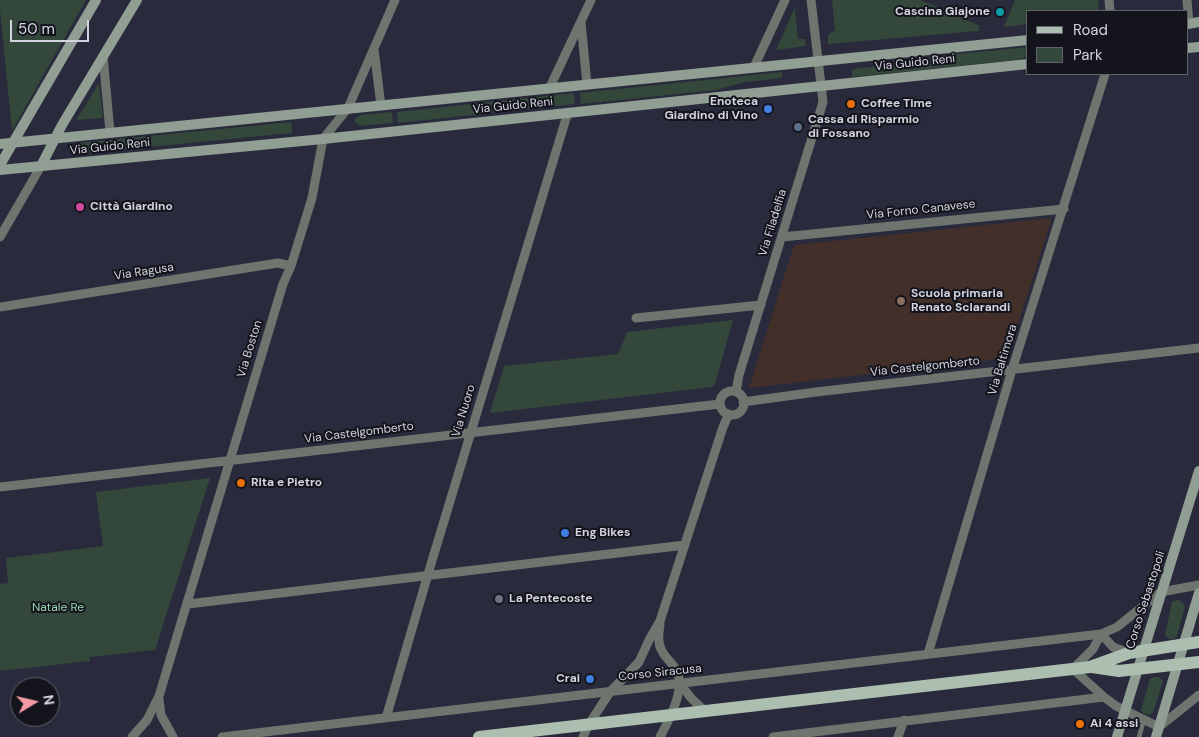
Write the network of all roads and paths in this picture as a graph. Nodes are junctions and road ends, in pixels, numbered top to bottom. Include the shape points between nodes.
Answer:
1 (96, 0) edge
2 (137, 0) edge
3 (395, 0) edge
4 (590, 0) edge
5 (785, 0) edge
6 (811, 0) edge
7 (1187, 0) edge
8 (581, 21) junction
9 (1192, 23) edge
10 (1026, 40) edge
11 (374, 48) junction
12 (103, 56) junction
13 (818, 61) junction
14 (1026, 64) edge
15 (754, 68) junction
16 (1105, 75) edge
17 (587, 85) junction
18 (822, 86) junction
19 (549, 89) junction
20 (381, 106) junction
21 (348, 108) junction
22 (568, 112) junction
23 (110, 132) junction
24 (55, 138) junction
25 (323, 139) junction
26 (12, 143) junction
27 (0, 144) edge
28 (0, 164) edge
29 (41, 166) junction
30 (0, 170) edge
31 (1064, 208) junction
32 (0, 237) edge
33 (782, 237) junction
34 (291, 266) junction
35 (761, 306) junction
36 (0, 307) edge
37 (636, 318) dead end
38 (1199, 348) edge
39 (1012, 370) junction
40 (736, 392) junction
41 (744, 402) junction
42 (720, 404) junction
43 (729, 414) junction
44 (471, 432) junction
45 (230, 460) junction
46 (1199, 471) edge
47 (0, 487) edge
48 (685, 545) junction
49 (427, 576) junction
50 (1199, 585) edge
51 (1161, 592) junction
52 (1199, 593) edge
53 (188, 604) junction
54 (660, 621) junction
55 (1101, 634) junction
56 (1199, 642) edge
57 (1184, 644) junction
58 (1143, 651) junction
59 (1129, 653) junction
60 (928, 654) junction
61 (1199, 662) edge
62 (1178, 664) junction
63 (1090, 667) junction
64 (1073, 669) junction
65 (1137, 669) junction
66 (680, 684) junction
67 (610, 692) junction
68 (1199, 695) edge
69 (159, 696) junction
70 (1104, 697) junction
71 (705, 711) junction
72 (1125, 711) junction
73 (672, 715) junction
74 (386, 718) junction
75 (904, 720) junction
76 (1144, 720) junction
77 (588, 724) junction
78 (1158, 732) edge
79 (132, 737) edge
80 (173, 737) edge
81 (222, 737) edge
82 (479, 737) edge
83 (583, 737) edge
84 (660, 737) edge
85 (773, 737) edge
86 (898, 737) edge
87 (1117, 737) edge
88 (1139, 737) edge

1 - 26 main road
2 - 12 main road
3 - 11 street, Via Boston
4 - 8 street
5 - 15 street
6 - 13 street, Via Filadelfia
7 - 9 street
8 - 17 street
8 - 19 street
10 - 13 main road, Via Guido Reni
11 - 20 street
11 - 21 street, Via Boston
12 - 23 street
12 - 24 main road
13 - 15 main road, Via Guido Reni
13 - 18 street, Via Filadelfia
14 - 18 main road, Via Guido Reni
15 - 17 main road, Via Guido Reni
16 - 31 street, Via Baltimora
17 - 19 main road, Via Guido Reni
18 - 22 main road, Via Guido Reni
18 - 33 street, Via Filadelfia via 822,108
19 - 20 main road, Via Guido Reni
20 - 21 main road, Via Guido Reni
21 - 23 main road, Via Guido Reni
21 - 25 street, Via Boston
22 - 25 main road, Via Guido Reni
22 - 44 street, Via Nuoro
23 - 24 main road, Via Guido Reni
24 - 26 main road, Via Guido Reni
24 - 29 main road
25 - 29 main road, Via Guido Reni
25 - 34 street, Via Boston via 312,198
26 - 27 main road, Via Guido Reni
26 - 28 main road
29 - 30 main road, Via Guido Reni
29 - 32 street
31 - 33 street, Via Forno Canavese
31 - 39 street, Via Baltimora
33 - 35 street, Via Filadelfia
34 - 36 street, Via Ragusa via 278,263
34 - 45 street, Via Boston
35 - 37 street
35 - 40 street, Via Filadelfia
38 - 39 street, Via Castelgomberto
39 - 41 street, Via Castelgomberto
39 - 60 street, Via Baltimora
40 - 41 street
40 - 42 street via 726,393
41 - 43 street via 740,411
42 - 43 street via 722,410
42 - 44 street, Via Castelgomberto
43 - 48 street
44 - 45 street, Via Castelgomberto
44 - 49 street, Via Nuoro
45 - 47 street, Via Castelgomberto
45 - 53 street, Via Boston
46 - 51 main road, Corso Sebastopoli
48 - 49 street
48 - 54 street
49 - 53 street
49 - 74 street, Via Nuoro
50 - 51 street, Corso Siracusa
51 - 55 street, Corso Siracusa via 1117,627
51 - 58 main road, Corso Sebastopoli
52 - 57 main road
53 - 69 street, Via Boston
54 - 66 street via 661,651 678,673
54 - 67 street via 639,662
55 - 59 street via 1113,647
55 - 60 street, Corso Siracusa
55 - 64 street, Corso Siracusa
56 - 57 main road
57 - 58 main road
57 - 62 main road
58 - 59 main road
58 - 65 main road, Corso Sebastopoli
59 - 63 main road
60 - 66 street, Corso Siracusa
61 - 62 main road
62 - 65 main road
62 - 78 main road
63 - 64 main road
63 - 65 main road via 1119,671
64 - 70 street
64 - 71 main road
65 - 72 main road, Corso Sebastopoli
66 - 67 street, Corso Siracusa
66 - 71 street
66 - 73 street
67 - 74 street, Corso Siracusa
67 - 77 street
68 - 78 street
69 - 79 street, Via Boston via 147,720
69 - 80 street, Via Boston via 161,715
70 - 72 street
70 - 75 street
71 - 73 main road
72 - 76 street
72 - 87 main road, Corso Sebastopoli
73 - 77 main road
73 - 84 street
74 - 81 street, Corso Siracusa
75 - 85 street
75 - 86 street
76 - 78 street
76 - 88 lane
77 - 82 main road
77 - 83 street

